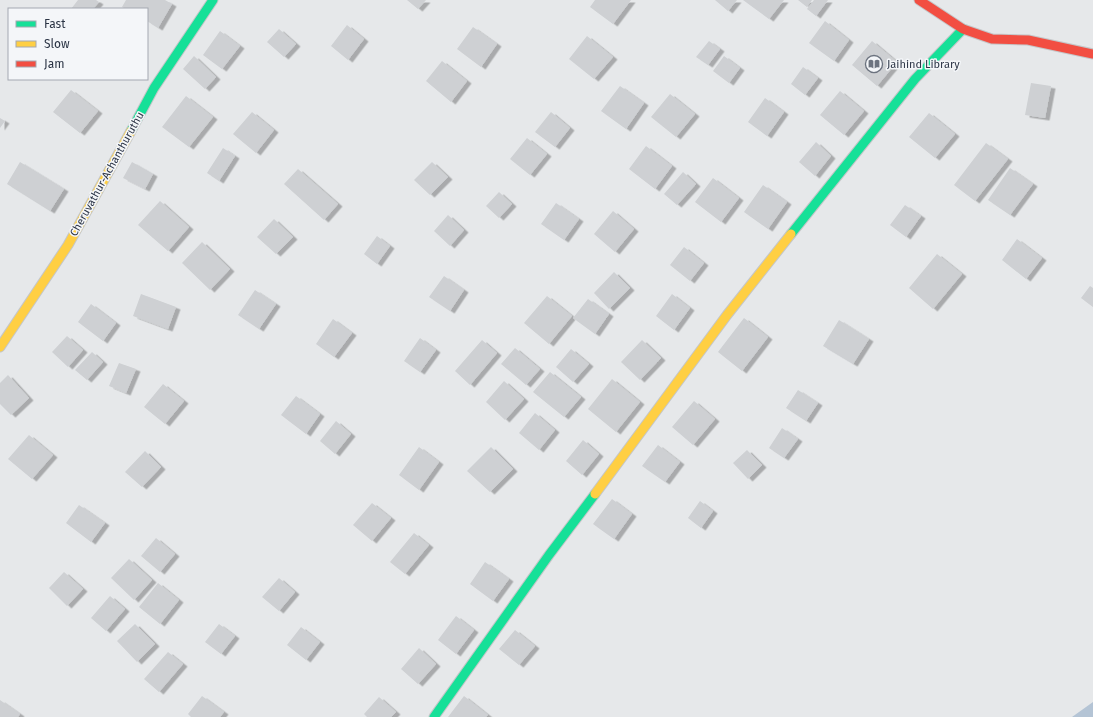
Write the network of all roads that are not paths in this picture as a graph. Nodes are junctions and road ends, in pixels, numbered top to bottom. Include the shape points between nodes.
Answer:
1 (213, 0) edge
2 (919, 0) edge
3 (963, 29) junction
4 (1093, 54) edge
5 (0, 347) edge
6 (434, 717) edge

1 - 5 street, Cheruvathur-Achanthuruthu via 154,88 68,245
2 - 3 street
3 - 4 street via 992,39 1028,40
3 - 6 street via 915,79 727,315 549,555

